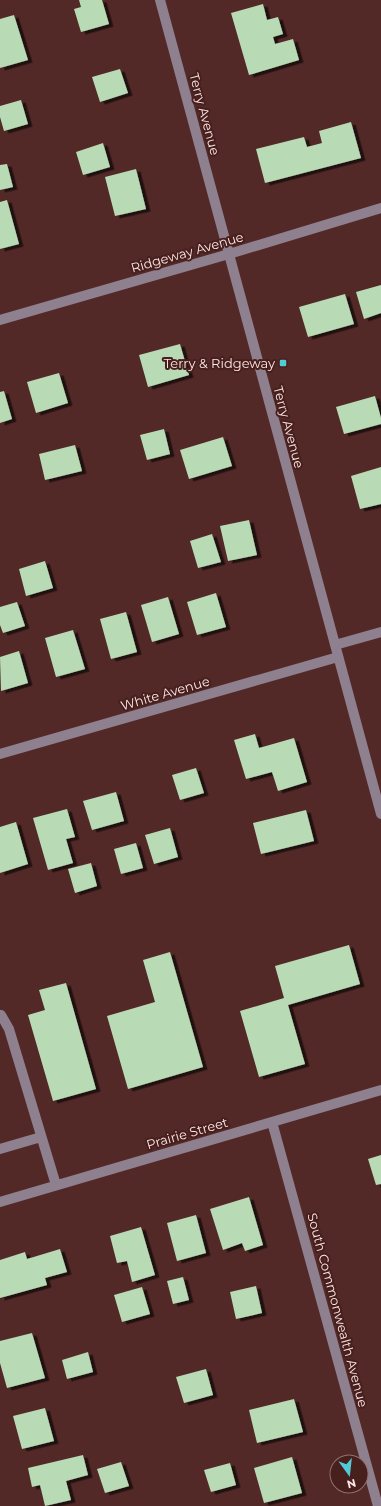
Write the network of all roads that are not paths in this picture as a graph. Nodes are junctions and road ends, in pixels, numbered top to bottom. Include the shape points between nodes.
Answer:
1 (160, 0) edge
2 (381, 208) edge
3 (229, 254) junction
4 (0, 320) edge
5 (381, 632) edge
6 (335, 645) junction
7 (338, 657) junction
8 (0, 754) edge
9 (381, 814) edge
10 (0, 1016) edge
11 (381, 1090) edge
12 (272, 1122) junction
13 (41, 1137) junction
14 (0, 1149) edge
15 (56, 1185) junction
16 (0, 1202) edge
17 (378, 1506) edge

1 - 3 street, Terry Avenue
2 - 3 street, Ridgeway Avenue
3 - 4 street, Ridgeway Avenue
3 - 6 street, Terry Avenue
5 - 6 street
6 - 7 street, Terry Avenue
7 - 8 street, White Avenue
7 - 9 street, Terry Avenue
10 - 13 street via 9,1029
11 - 12 street, Prairie Street
12 - 15 street, Prairie Street
12 - 17 street, South Commonwealth Avenue
13 - 14 street
13 - 15 street
15 - 16 street, Prairie Street

